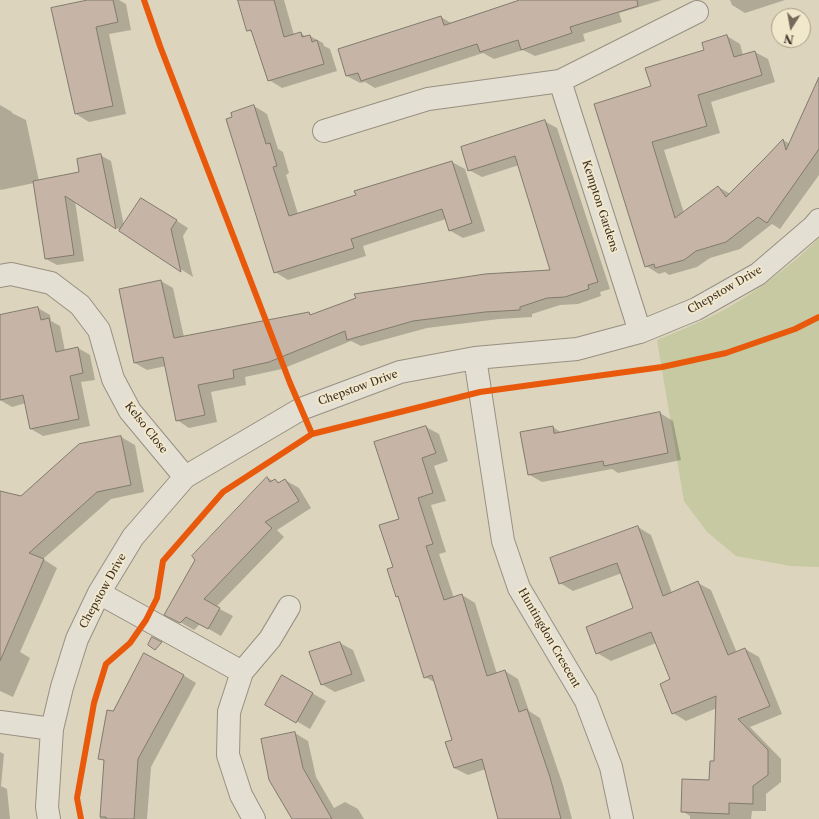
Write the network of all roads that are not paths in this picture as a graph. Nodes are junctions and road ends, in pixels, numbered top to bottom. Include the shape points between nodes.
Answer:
1 (697, 12) dead end
2 (560, 81) junction
3 (324, 131) dead end
4 (819, 220) edge
5 (0, 276) edge
6 (640, 332) junction
7 (475, 358) junction
8 (185, 478) junction
9 (99, 593) junction
10 (289, 607) dead end
11 (242, 672) junction
12 (0, 722) edge
13 (52, 729) junction
14 (48, 819) edge
15 (254, 819) edge
16 (622, 819) edge

1 - 2 street
2 - 3 street via 428,99
2 - 6 street, Kempton Gardens
4 - 6 street, Chepstow Drive via 758,274 696,309
5 - 8 street, Kelso Close via 11,274 51,283 80,304 99,330 113,379 130,411
6 - 7 street, Chepstow Drive via 577,348
7 - 8 street, Chepstow Drive via 400,372 301,409
7 - 16 street, Huntingdon Crescent via 502,541 519,588 586,701 611,767
8 - 9 street, Chepstow Drive via 133,537
9 - 11 street
9 - 13 street, Chepstow Drive via 77,639
10 - 11 street via 270,639
11 - 15 street via 229,712 228,755 241,795
12 - 13 street
13 - 14 street, Chepstow Drive

